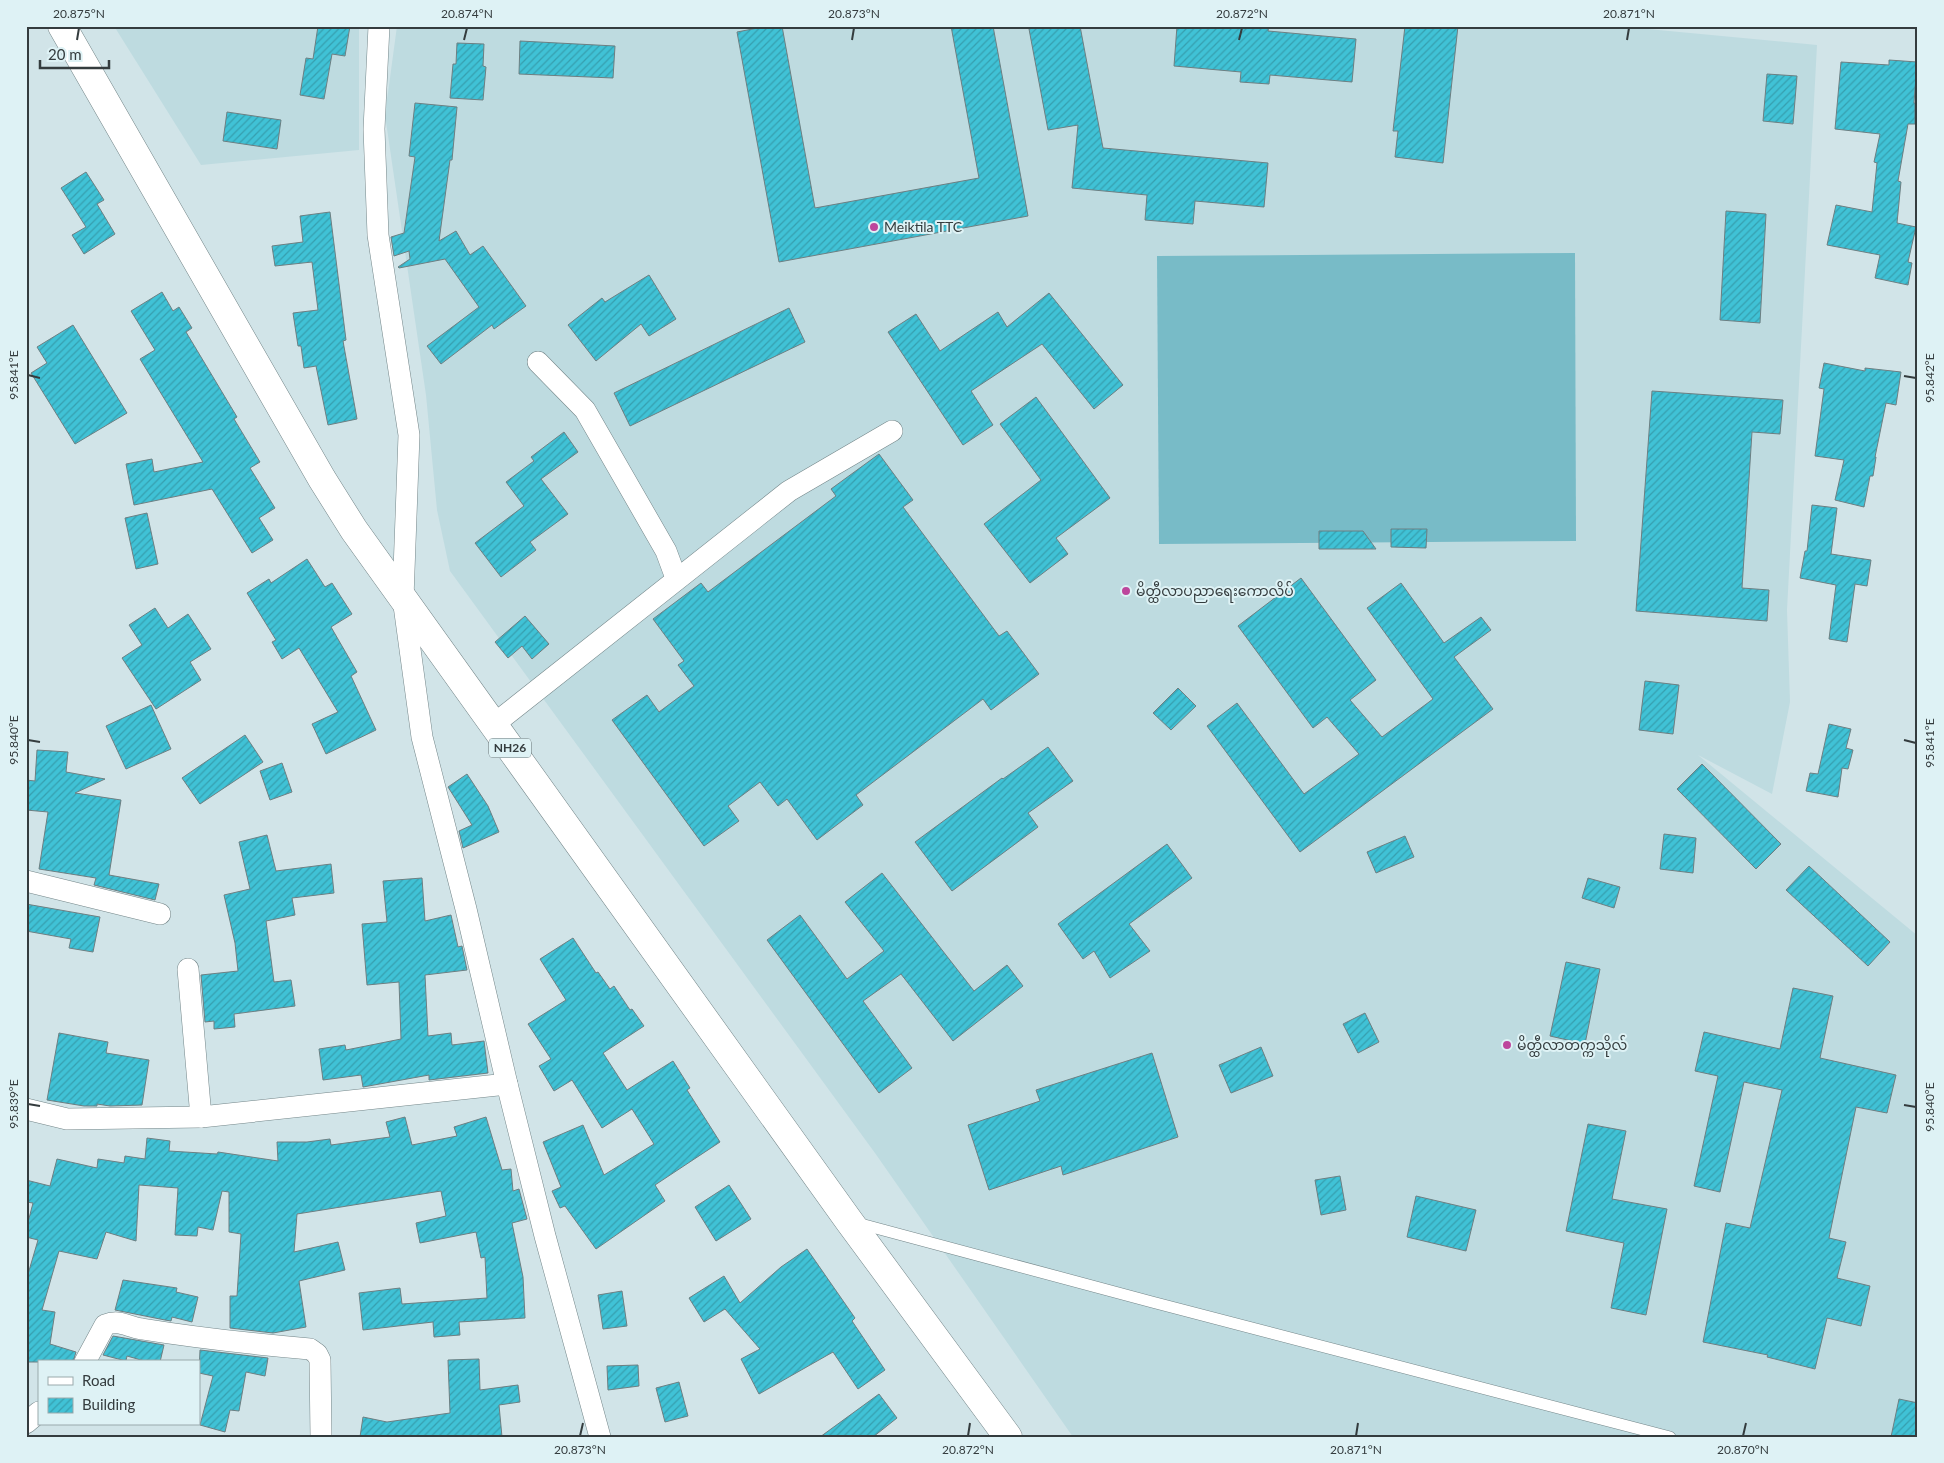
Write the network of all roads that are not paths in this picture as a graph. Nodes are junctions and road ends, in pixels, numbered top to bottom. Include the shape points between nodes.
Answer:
1 (62, 26) edge
2 (379, 26) edge
3 (538, 362) dead end
4 (892, 431) dead end
5 (676, 578) junction
6 (403, 598) junction
7 (493, 725) junction
8 (26, 880) edge
9 (160, 914) dead end
10 (188, 969) dead end
11 (507, 1084) junction
12 (26, 1109) edge
13 (201, 1117) junction
14 (849, 1221) junction
15 (86, 1360) edge
16 (38, 1413) edge
17 (26, 1423) edge
18 (321, 1437) edge
19 (600, 1437) edge
20 (1008, 1437) edge
21 (1670, 1437) edge

1 - 6 highway, NH26 via 322,479
2 - 6 street via 374,129 378,235 409,435
3 - 5 street via 585,410 666,551
4 - 5 street via 788,491
5 - 7 street
6 - 7 highway, NH26
6 - 11 street via 422,737
7 - 14 highway, NH26
8 - 9 street
10 - 13 street
11 - 13 street
11 - 19 street
12 - 13 street via 67,1119
14 - 20 highway, NH26
14 - 21 lane
15 - 18 street via 105,1325 115,1321 136,1328 210,1340 310,1349 320,1360
16 - 17 street

